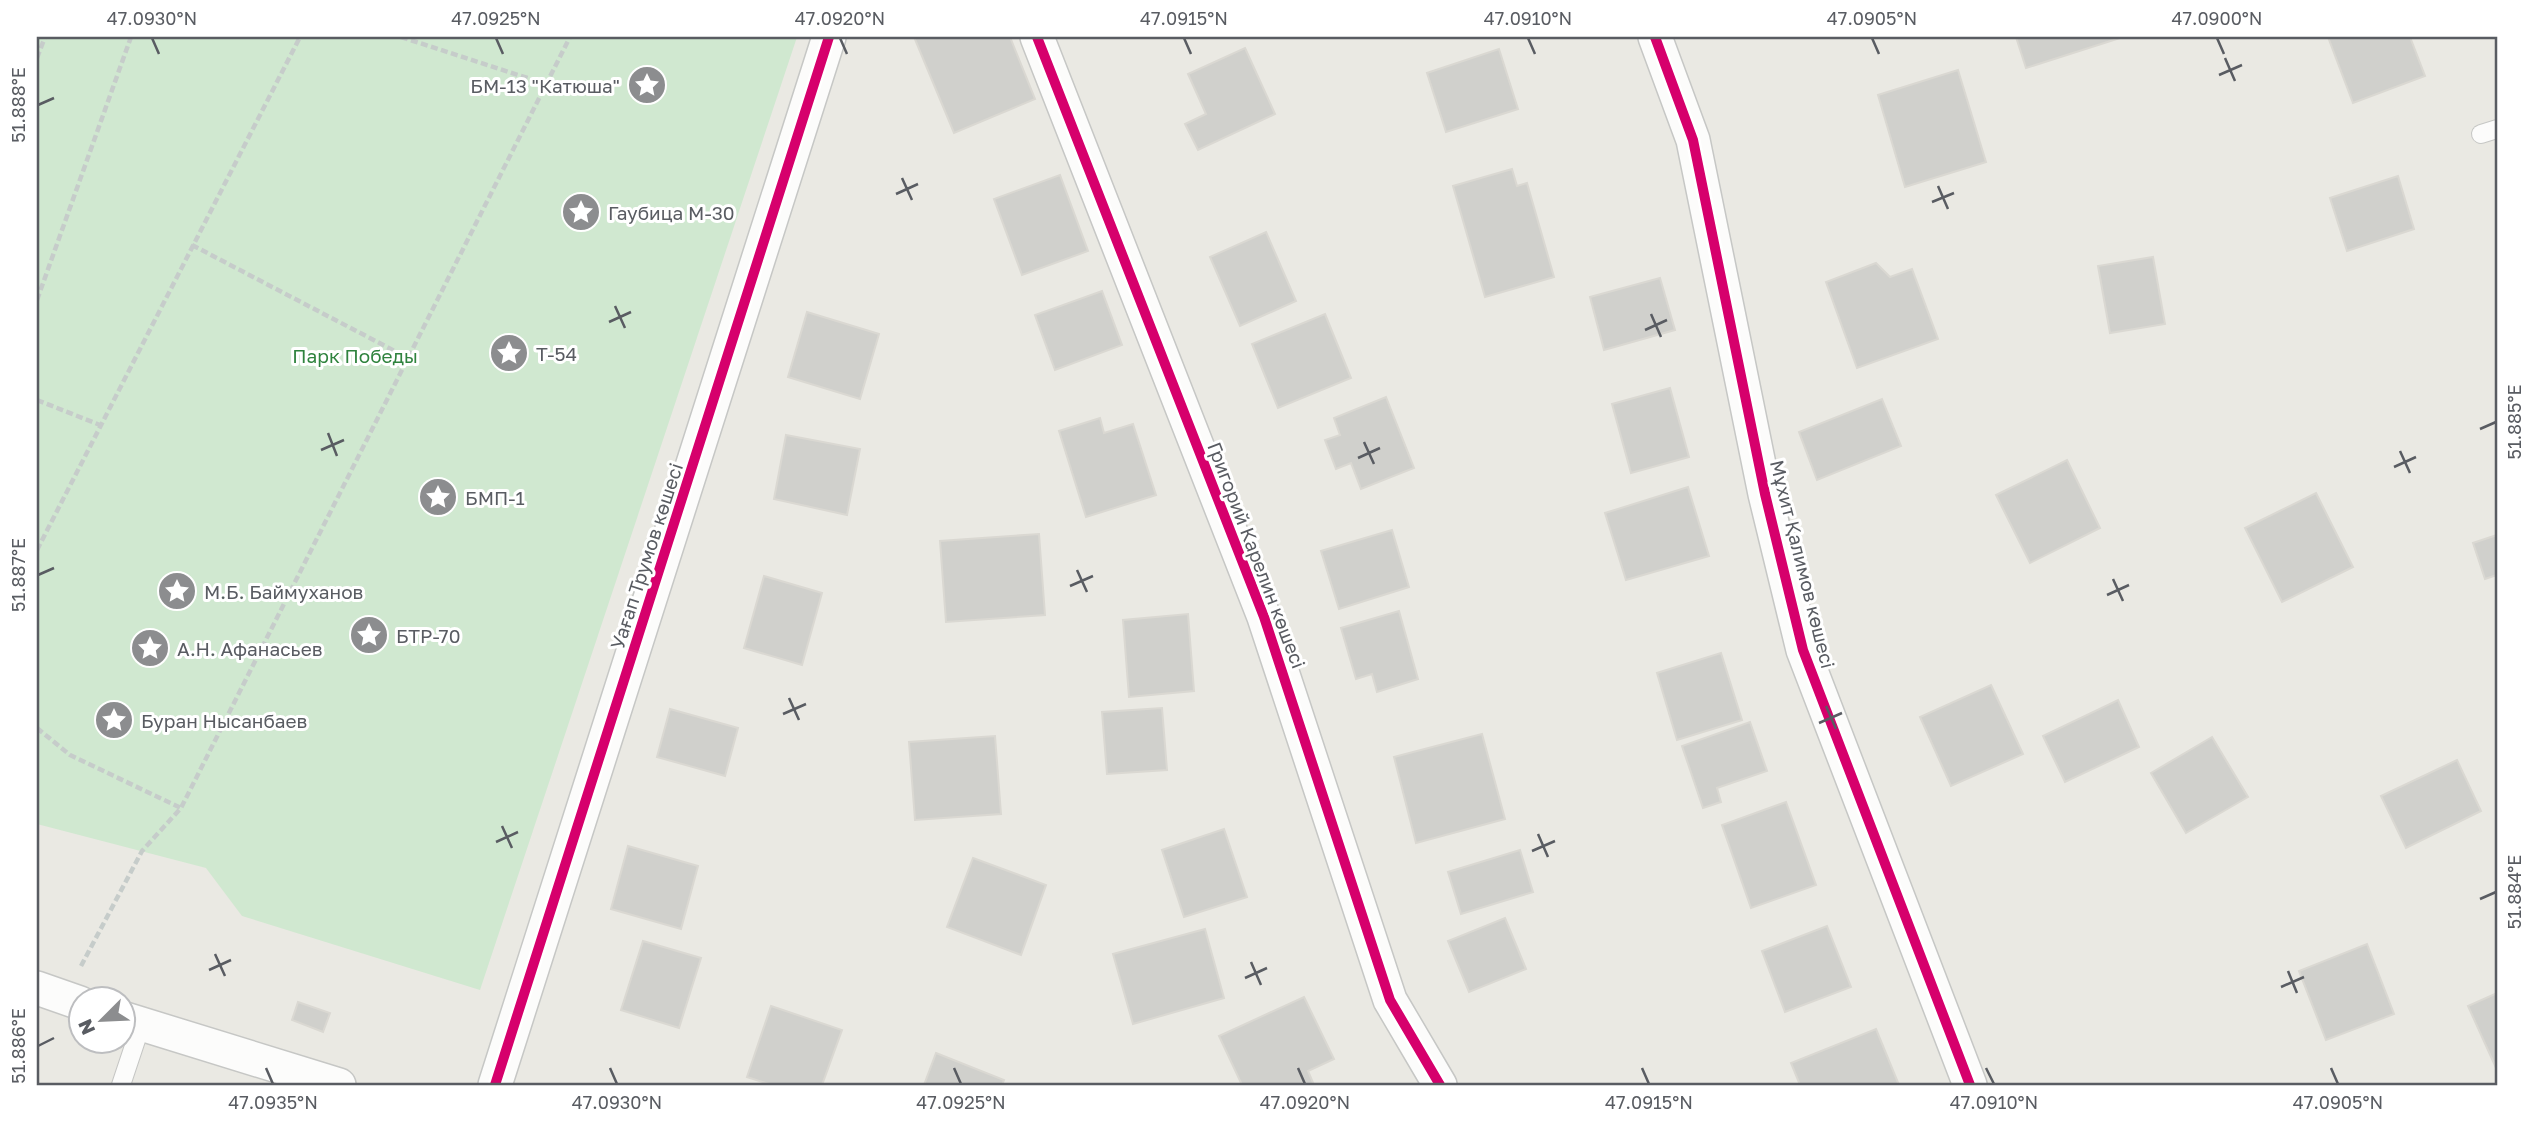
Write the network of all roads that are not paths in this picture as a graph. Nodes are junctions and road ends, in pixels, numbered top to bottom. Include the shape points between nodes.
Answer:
1 (829, 37) edge
2 (1037, 37) edge
3 (1655, 37) edge
4 (136, 1022) edge
5 (126, 1056) edge
6 (121, 1085) edge
7 (339, 1085) edge
8 (495, 1085) edge
9 (1440, 1085) edge
10 (1970, 1085) edge

1 - 8 street, Уағап Трумов көшесі
2 - 9 street, Григорий Карелин көшесі via 1264,617 1390,1000
3 - 10 street, Мұхит Қалимов көшесі via 1693,140 1765,494 1803,650
4 - 7 street
5 - 6 lane

